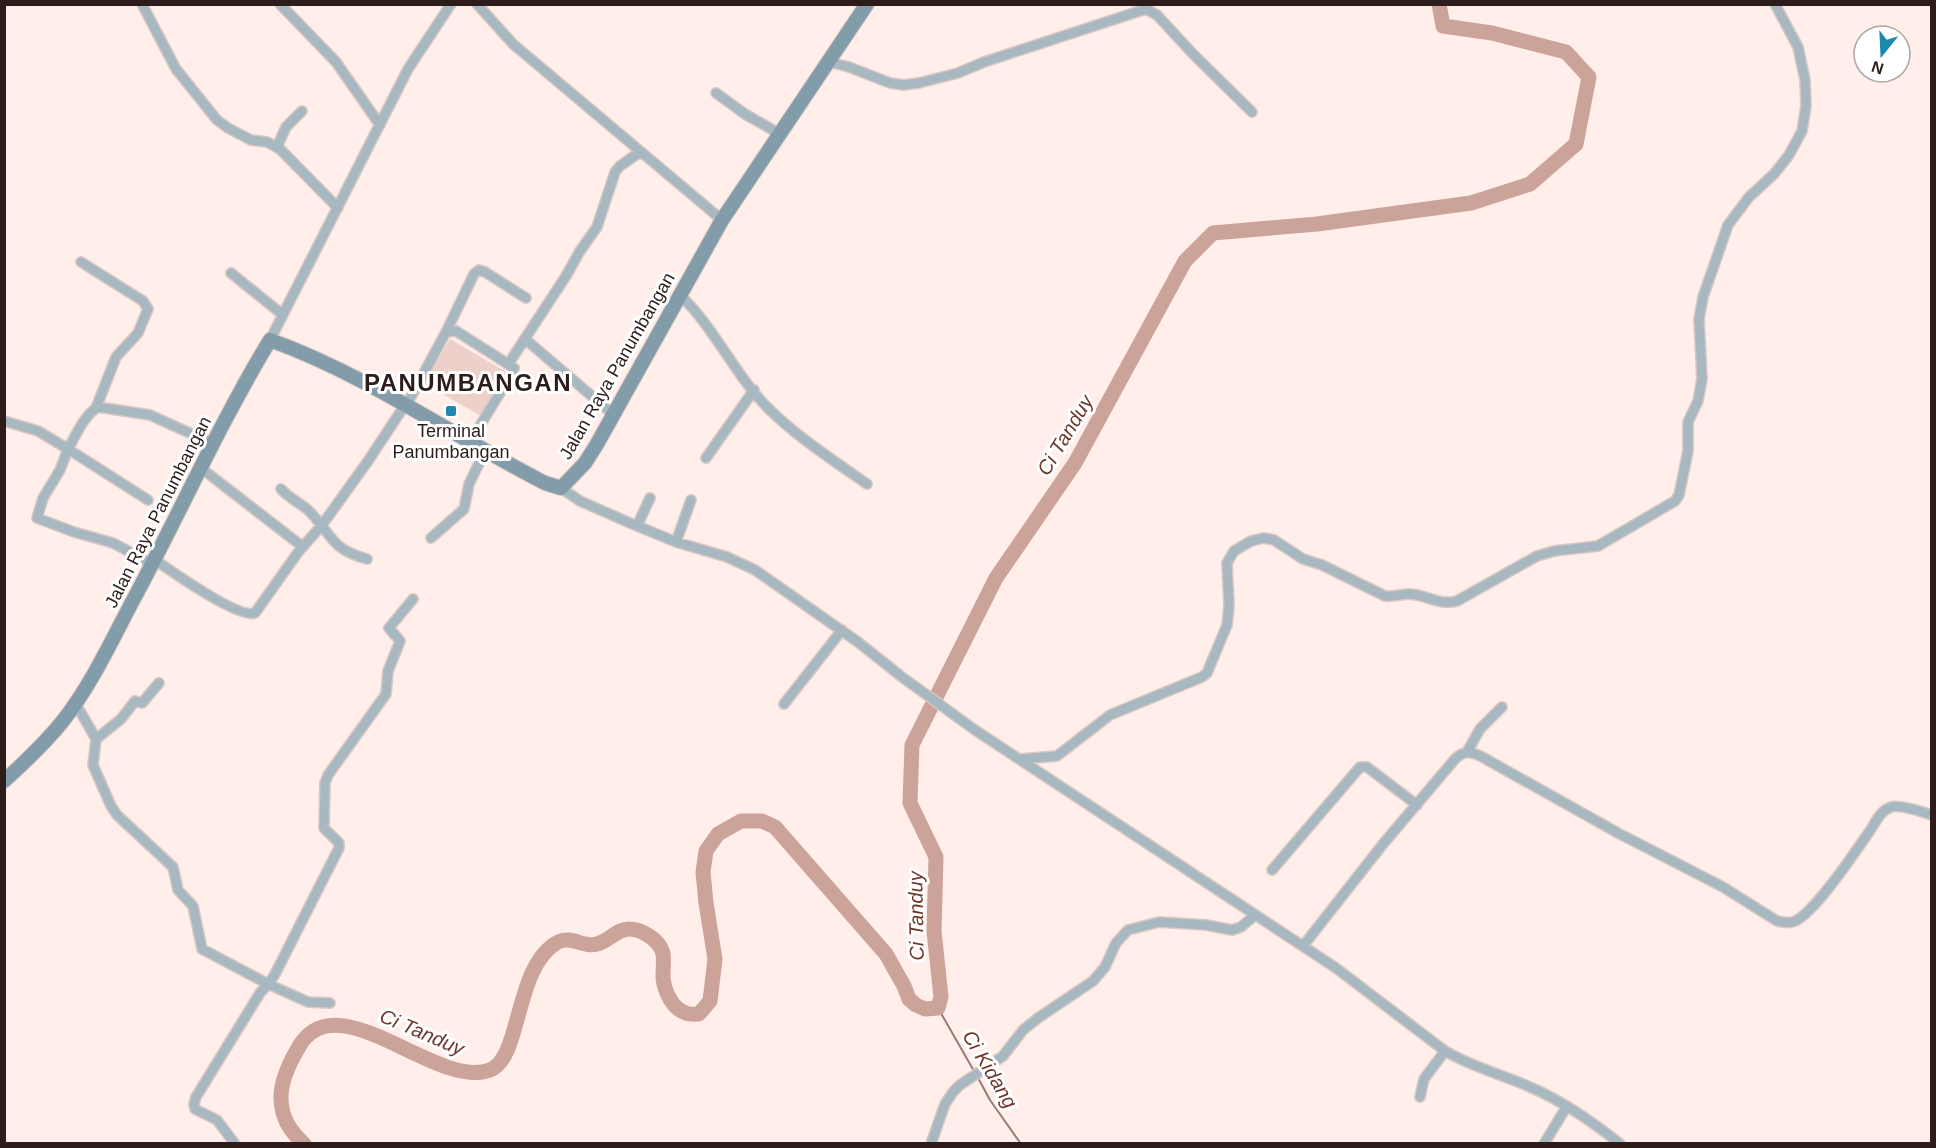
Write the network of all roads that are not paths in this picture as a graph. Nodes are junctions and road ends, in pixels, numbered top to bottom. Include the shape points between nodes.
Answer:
1 (142, 4) edge
2 (280, 4) edge
3 (451, 4) edge
4 (477, 4) edge
5 (867, 4) edge
6 (1775, 4) edge
7 (829, 62) junction
8 (716, 93) dead end
9 (302, 111) dead end
10 (1252, 112) dead end
11 (380, 125) junction
12 (780, 134) junction
13 (277, 147) junction
14 (640, 152) junction
15 (338, 208) junction
16 (722, 220) junction
17 (81, 262) dead end
18 (231, 273) dead end
19 (680, 295) junction
20 (526, 298) dead end
21 (283, 315) junction
22 (446, 332) junction
23 (525, 339) junction
24 (270, 340) junction
25 (509, 363) junction
26 (753, 390) junction
27 (406, 406) junction
28 (96, 408) junction
29 (614, 415) junction
30 (4, 421) edge
31 (470, 442) junction
32 (214, 444) junction
33 (68, 449) junction
34 (485, 451) junction
35 (706, 458) dead end
36 (201, 468) junction
37 (867, 484) dead end
38 (281, 489) dead end
39 (561, 489) junction
40 (650, 498) dead end
41 (148, 500) dead end
42 (691, 500) dead end
43 (321, 525) junction
44 (637, 526) junction
45 (431, 538) dead end
46 (676, 542) junction
47 (303, 547) junction
48 (367, 560) dead end
49 (153, 562) junction
50 (413, 599) dead end
51 (842, 630) junction
52 (159, 683) dead end
53 (784, 704) dead end
54 (74, 705) junction
55 (1502, 707) dead end
56 (96, 739) junction
57 (1467, 752) junction
58 (1020, 759) junction
59 (4, 781) edge
60 (1417, 805) junction
61 (1932, 815) edge
62 (1272, 870) dead end
63 (1255, 915) junction
64 (1303, 946) junction
65 (268, 984) junction
66 (330, 1003) dead end
67 (1445, 1051) junction
68 (1420, 1097) dead end
69 (1567, 1106) junction
70 (235, 1143) edge
71 (931, 1143) edge
72 (1544, 1143) edge
73 (1620, 1143) edge

1 - 13 street via 176,69 217,120 251,140
2 - 11 street via 336,62
3 - 11 street via 408,69
4 - 14 street via 513,44
5 - 7 main road, Jalan Raya Panumbangan
6 - 58 street via 1798,47 1805,80 1802,131 1789,155 1728,225 1703,297 1699,320 1702,379 1698,401 1688,422 1688,451 1675,501 1598,546 1537,556 1457,601 1445,603 1409,594 1385,596 1303,559 1274,540 1257,538 1229,558 1227,625 1207,673 1110,715 1057,756
7 - 10 street via 890,83 919,83 1146,9 1157,15
7 - 12 main road, Jalan Raya Panumbangan
8 - 12 street
9 - 13 street via 286,127
11 - 15 street
12 - 16 main road, Jalan Raya Panumbangan
13 - 15 street
14 - 16 street
14 - 23 street via 615,172 597,227
15 - 21 street
16 - 19 main road, Jalan Raya Panumbangan
17 - 28 street via 143,301 148,309 138,333 116,357
18 - 21 street
19 - 26 street
19 - 29 main road, Jalan Raya Panumbangan
20 - 22 street via 477,271
21 - 24 street
22 - 25 street via 456,331
22 - 27 street
23 - 25 street
23 - 29 street
24 - 27 main road
24 - 32 main road, Jalan Raya Panumbangan
25 - 31 street via 513,372
26 - 35 street
26 - 37 street via 793,430
27 - 31 main road
27 - 43 street
28 - 32 street via 150,415
28 - 33 street
29 - 39 main road, Jalan Raya Panumbangan via 585,463
30 - 33 street via 38,431
31 - 34 main road
32 - 36 main road, Jalan Raya Panumbangan
33 - 41 street
33 - 49 street via 43,498 37,519 113,543
34 - 39 main road
34 - 45 street via 469,484 464,509
36 - 47 street
36 - 49 main road, Jalan Raya Panumbangan
38 - 43 street
39 - 44 street
40 - 44 street
42 - 46 street
43 - 47 street
43 - 48 street via 348,554
44 - 46 street
46 - 51 street via 743,563
47 - 49 street via 252,615
49 - 54 main road, Jalan Raya Panumbangan
50 - 65 street via 389,628 400,641 388,671 386,694 325,783 324,828 339,848
51 - 53 street
51 - 58 street
52 - 56 street via 142,704 135,702
54 - 56 street
54 - 59 main road, Jalan Raya Panumbangan via 36,751
55 - 57 street via 1480,729
56 - 65 street via 92,762 111,806 173,867 178,890 193,906 202,949
57 - 60 street via 1458,756
57 - 61 street via 1783,922 1792,922 1808,911 1887,809 1895,806
58 - 63 street
60 - 62 street via 1366,767 1360,767
60 - 64 street
63 - 64 street
63 - 71 street via 1232,930 1159,922 1128,930 1116,943 1098,977 1030,1024 1007,1052 960,1085 945,1104
64 - 67 street
65 - 66 street via 308,1002
65 - 70 street via 194,1101 195,1109 218,1120
67 - 68 street via 1424,1079
67 - 69 street
69 - 72 street
69 - 73 street

